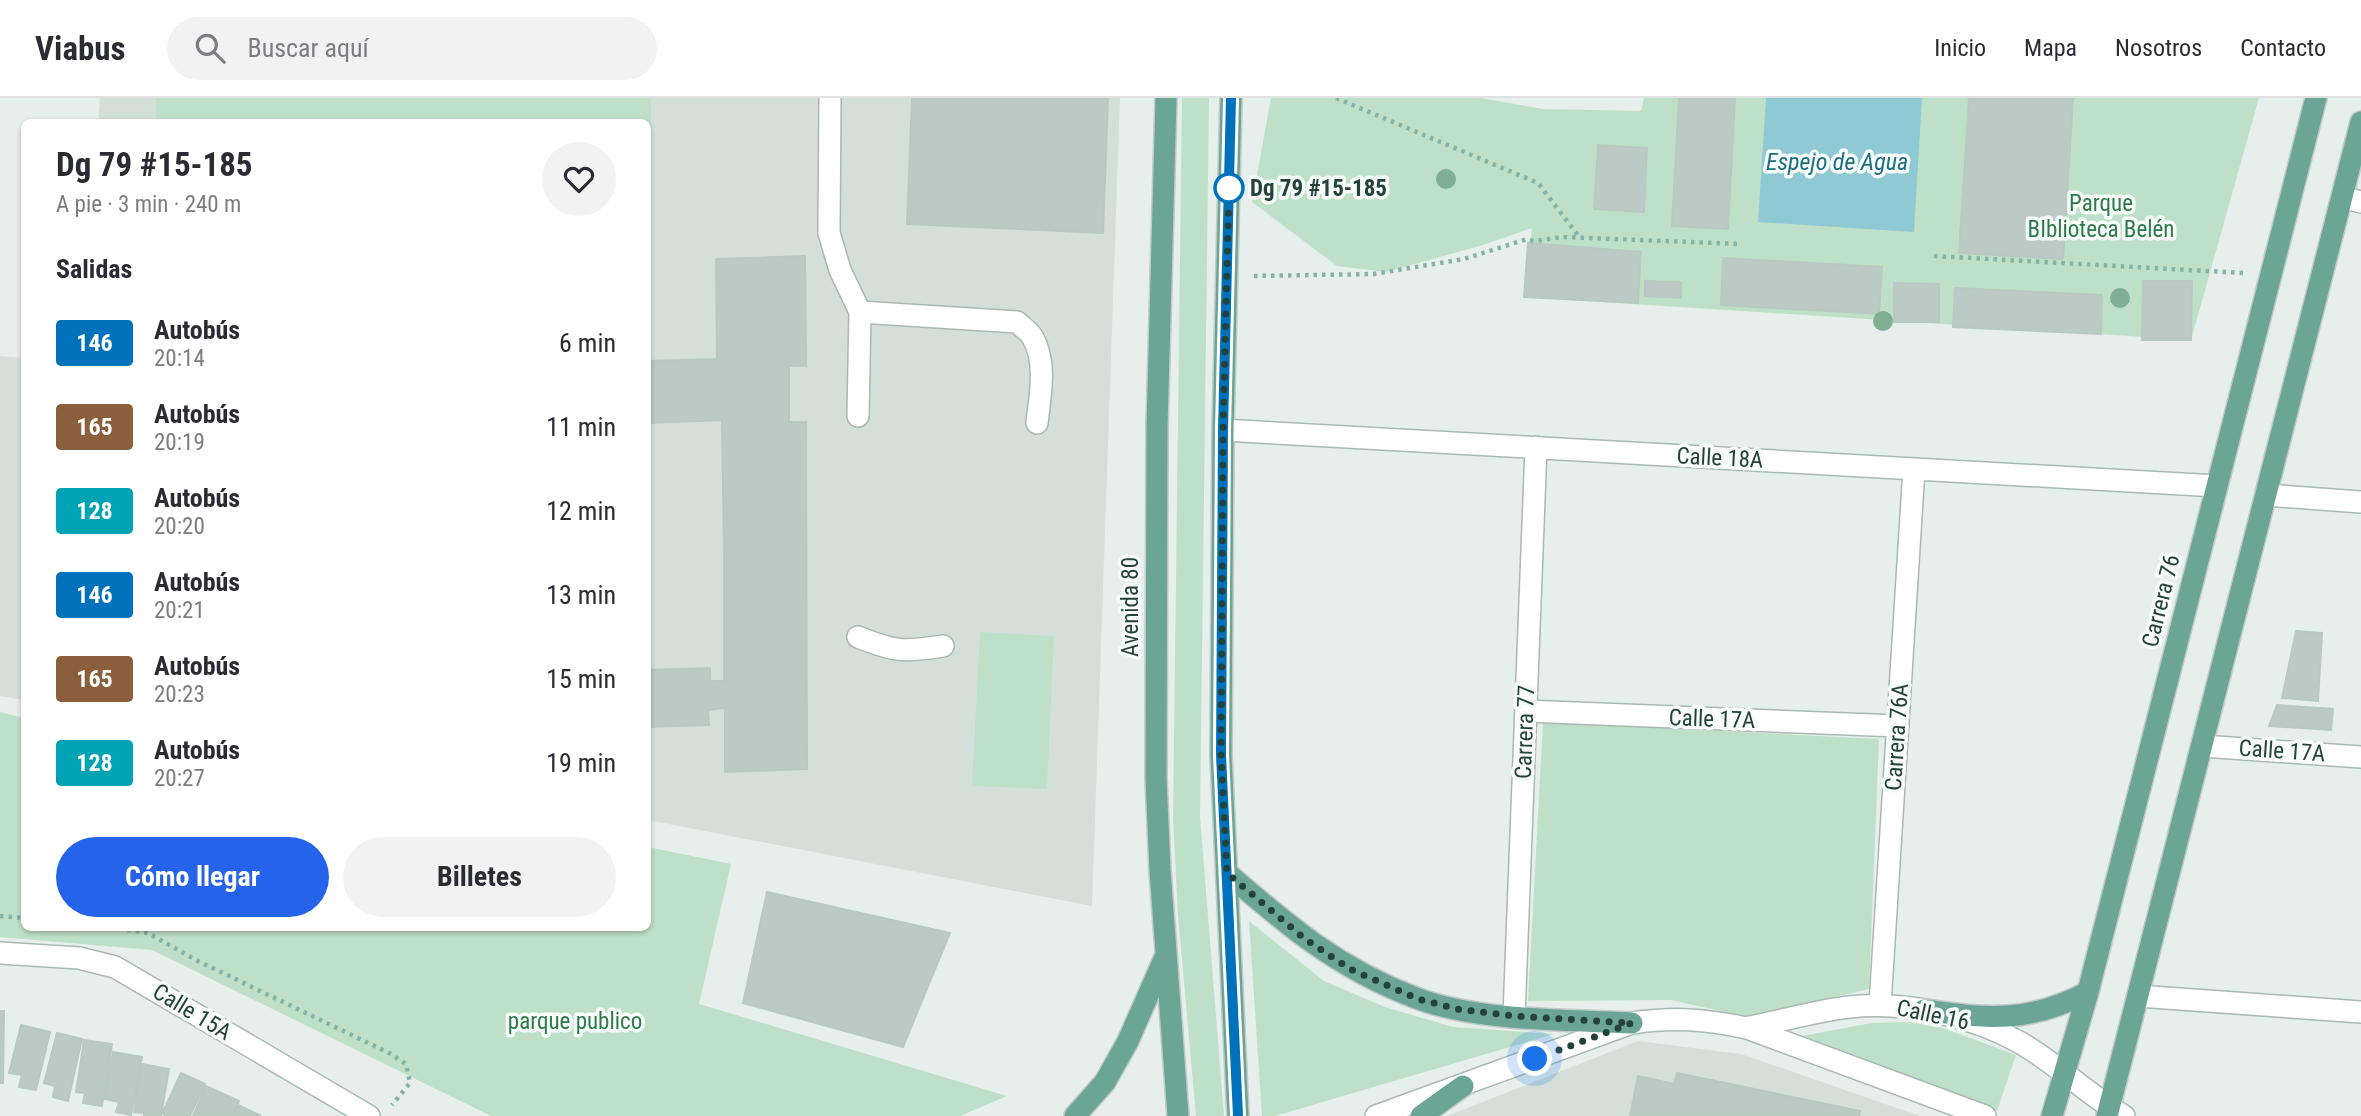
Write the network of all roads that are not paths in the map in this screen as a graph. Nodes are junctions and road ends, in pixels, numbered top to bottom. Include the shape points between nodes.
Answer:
1 (830, 98) edge
2 (1166, 98) edge
3 (1231, 98) edge
4 (2316, 98) edge
5 (2361, 122) edge
6 (2352, 199) edge
7 (860, 312) junction
8 (858, 416) dead end
9 (1037, 423) dead end
10 (1223, 430) junction
11 (1536, 447) junction
12 (1914, 469) junction
13 (2217, 485) junction
14 (2266, 495) junction
15 (2361, 502) edge
16 (858, 637) dead end
17 (943, 646) dead end
18 (1526, 711) junction
19 (1898, 726) junction
20 (2202, 746) junction
21 (2361, 757) edge
22 (1227, 873) junction
23 (0, 953) edge
24 (1166, 956) junction
25 (2088, 992) junction
26 (2138, 996) junction
27 (1881, 1005) junction
28 (1924, 1010) junction
29 (2361, 1012) edge
30 (1514, 1016) junction
31 (1632, 1023) junction
32 (1747, 1027) junction
33 (2066, 1075) junction
34 (1463, 1086) junction
35 (2114, 1113) edge
36 (369, 1116) edge
37 (1075, 1116) edge
38 (1178, 1116) edge
39 (1238, 1116) edge
40 (1376, 1116) edge
41 (1421, 1116) edge
42 (1985, 1116) edge
43 (2052, 1116) edge

1 - 7 street via 829,233
2 - 24 main road, Avenida 80 via 1157,427 1156,779
3 - 10 main road
4 - 13 main road, Carrera 76
5 - 6 main road
6 - 14 main road
7 - 8 street
7 - 9 street via 1017,322 1033,336 1040,359
10 - 11 street, Calle 18A
10 - 22 main road via 1221,755
11 - 12 street, Calle 18A
11 - 18 street, Carrera 77
12 - 13 street, Calle 18A
12 - 19 street, Carrera 76A
13 - 25 main road, Carrera 76
14 - 15 street
14 - 20 main road
16 - 17 street via 908,652
18 - 19 street, Calle 17A
18 - 30 street, Carrera 77
19 - 27 street, Carrera 76A
20 - 21 street, Calle 17A
20 - 26 main road
22 - 30 main road via 1305,939 1350,969 1418,999
22 - 39 main road
23 - 36 street, Calle 15A via 79,958 115,967
24 - 37 main road via 1111,1072
24 - 38 main road, Avenida 80
25 - 28 main road via 2046,1011 2006,1018
25 - 33 main road, Carrera 76
26 - 29 street
26 - 35 main road
27 - 28 street, Calle 16
27 - 32 street, Calle 16 via 1846,1007
28 - 33 street, Calle 16 via 2009,1037
30 - 31 main road
31 - 32 street, Calle 16 via 1666,1018
31 - 34 street
32 - 42 street, Calle 16
33 - 35 street, Calle 16
33 - 43 main road, Carrera 76
34 - 40 street
34 - 41 main road

